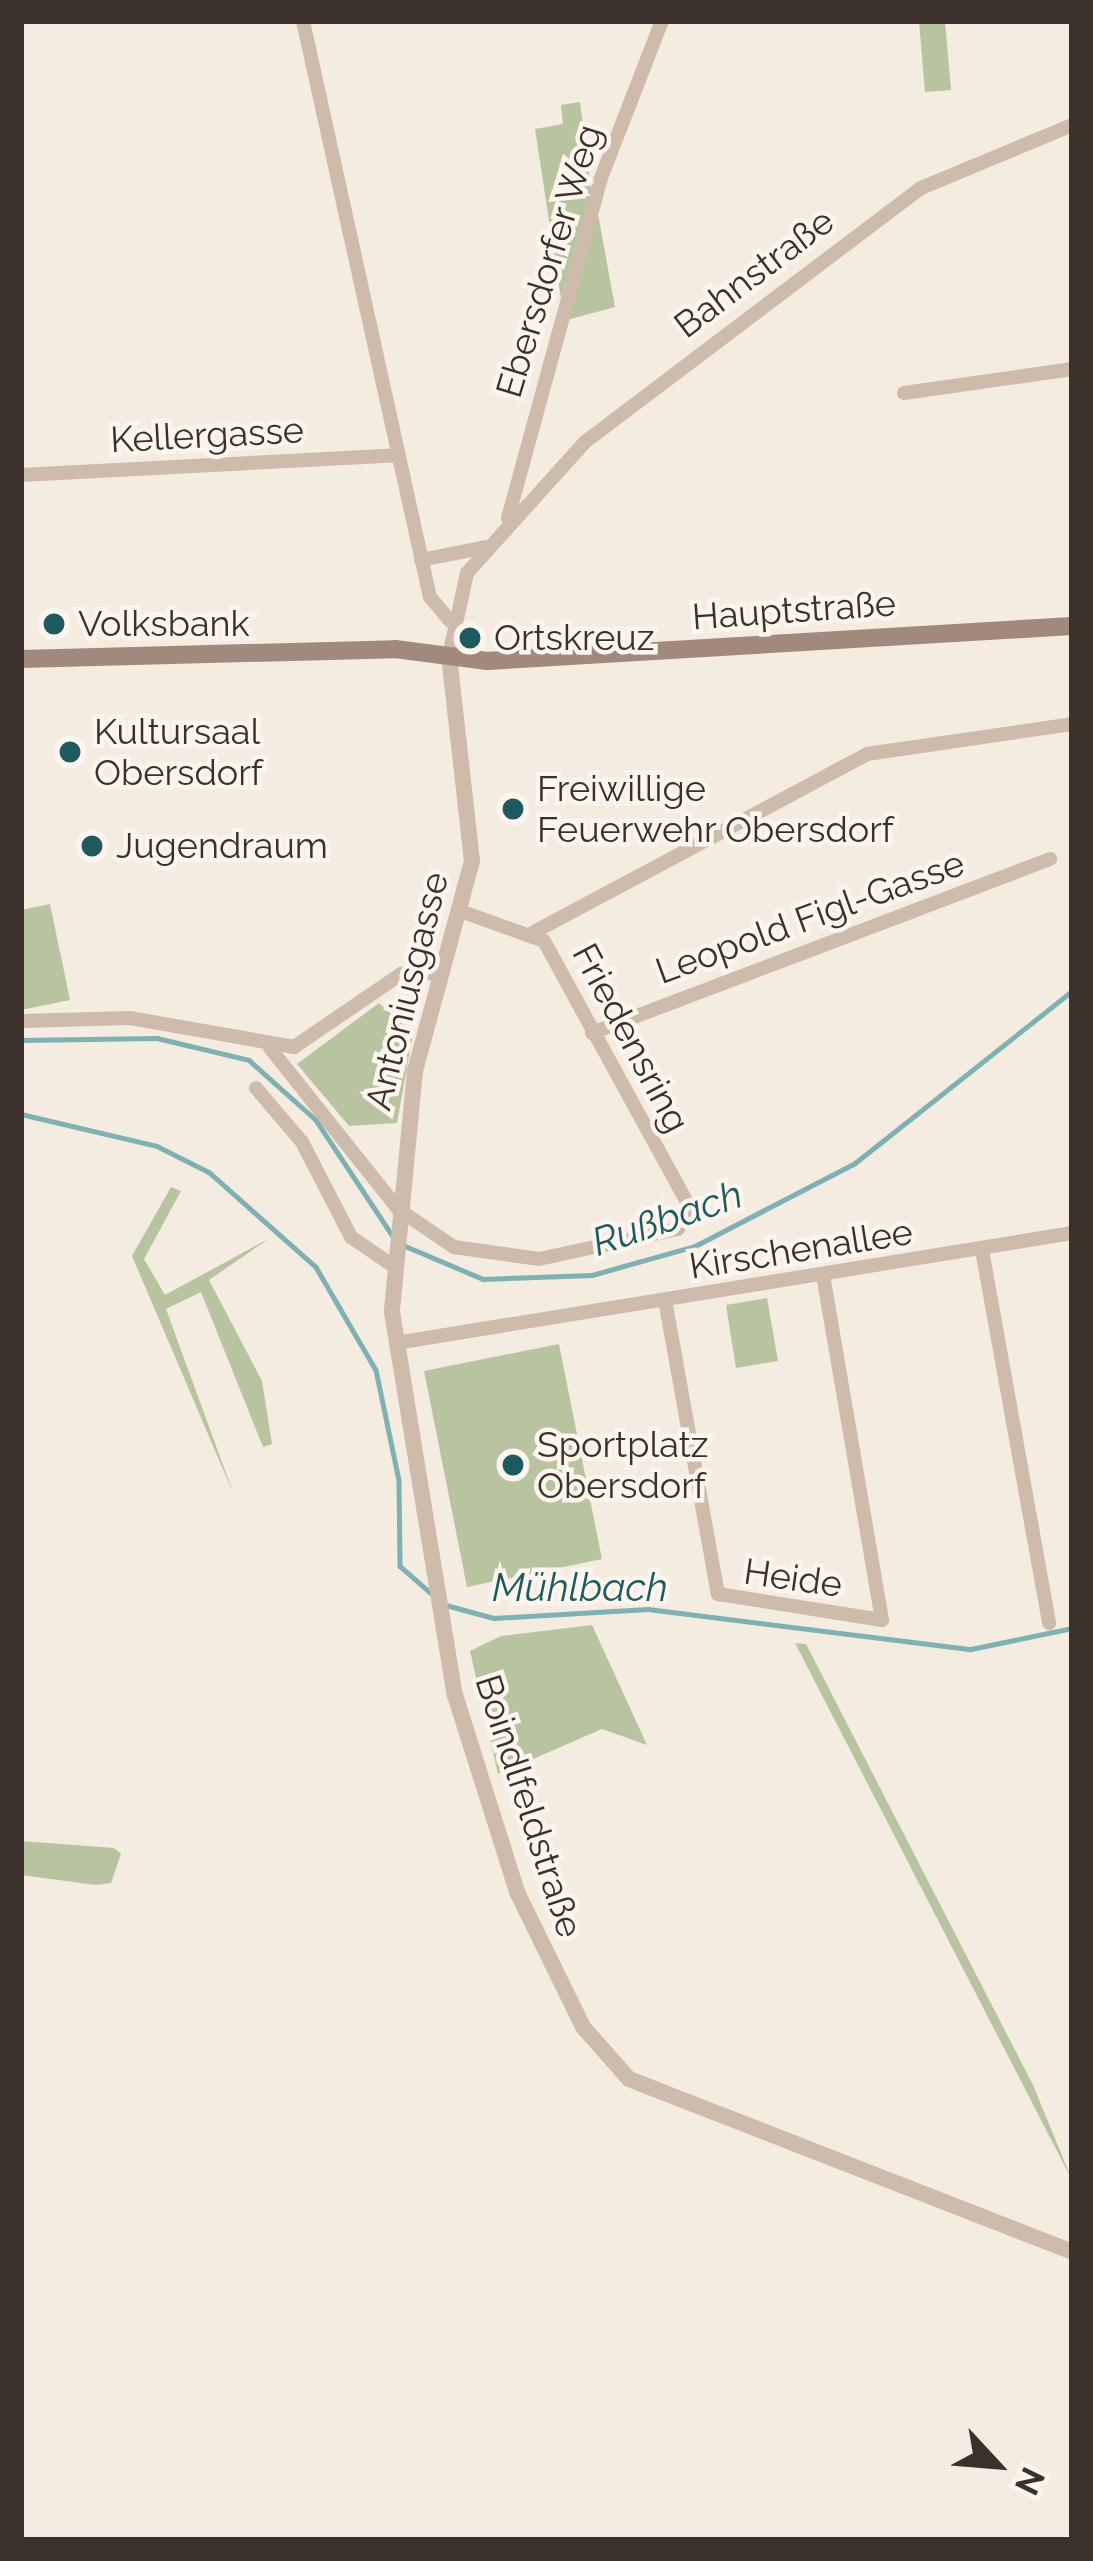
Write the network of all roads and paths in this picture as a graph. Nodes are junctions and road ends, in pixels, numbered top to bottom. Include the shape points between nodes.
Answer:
1 (303, 21) edge
2 (662, 21) edge
3 (1072, 125) edge
4 (1072, 369) edge
5 (904, 393) dead end
6 (397, 455) junction
7 (21, 475) edge
8 (506, 523) junction
9 (486, 547) junction
10 (421, 560) junction
11 (450, 621) junction
12 (1072, 626) edge
13 (439, 654) junction
14 (21, 659) edge
15 (1072, 724) edge
16 (1050, 860) dead end
17 (463, 912) junction
18 (534, 932) junction
19 (442, 973) junction
20 (21, 1022) edge
21 (592, 1033) junction
22 (270, 1048) junction
23 (256, 1088) dead end
24 (397, 1214) junction
25 (1072, 1233) edge
26 (982, 1250) junction
27 (392, 1256) junction
28 (823, 1276) junction
29 (665, 1300) junction
30 (396, 1343) junction
31 (1049, 1623) dead end
32 (1072, 2252) edge

1 - 6 street
2 - 8 street, Ebersdorfer Weg via 601,178
3 - 8 street, Bahnstraße via 921,188 664,377
4 - 5 street
6 - 7 street, Kellergasse
6 - 10 street
8 - 9 street, Bahnstraße
9 - 10 street
9 - 11 street, Bahnstraße
10 - 11 street
11 - 13 street
12 - 13 main road, Hauptstraße
13 - 14 main road, Hauptstraße
13 - 17 street, Antoniusgasse via 473,806
15 - 18 street via 885,748
16 - 21 street, Leopold Figl-Gasse
17 - 18 street, Friedensring
17 - 19 street, Antoniusgasse
18 - 21 street, Friedensring
19 - 22 street via 401,974 312,1042
19 - 24 street, Antoniusgasse via 415,1072
20 - 22 street via 160,1021
21 - 24 street, Friedensring via 688,1204 685,1224 613,1248 515,1261 454,1247
22 - 24 street
23 - 27 street via 302,1142 351,1237
24 - 27 street, Antoniusgasse
25 - 26 street, Kirschenallee
26 - 28 street, Kirschenallee
26 - 31 street
27 - 30 street, Antoniusgasse
28 - 29 street, Kirschenallee
28 - 29 street, Heide via 882,1620 718,1594
29 - 30 street, Kirschenallee
30 - 32 street, Boindlfeldstraße via 438,1613 517,1892 614,2068

